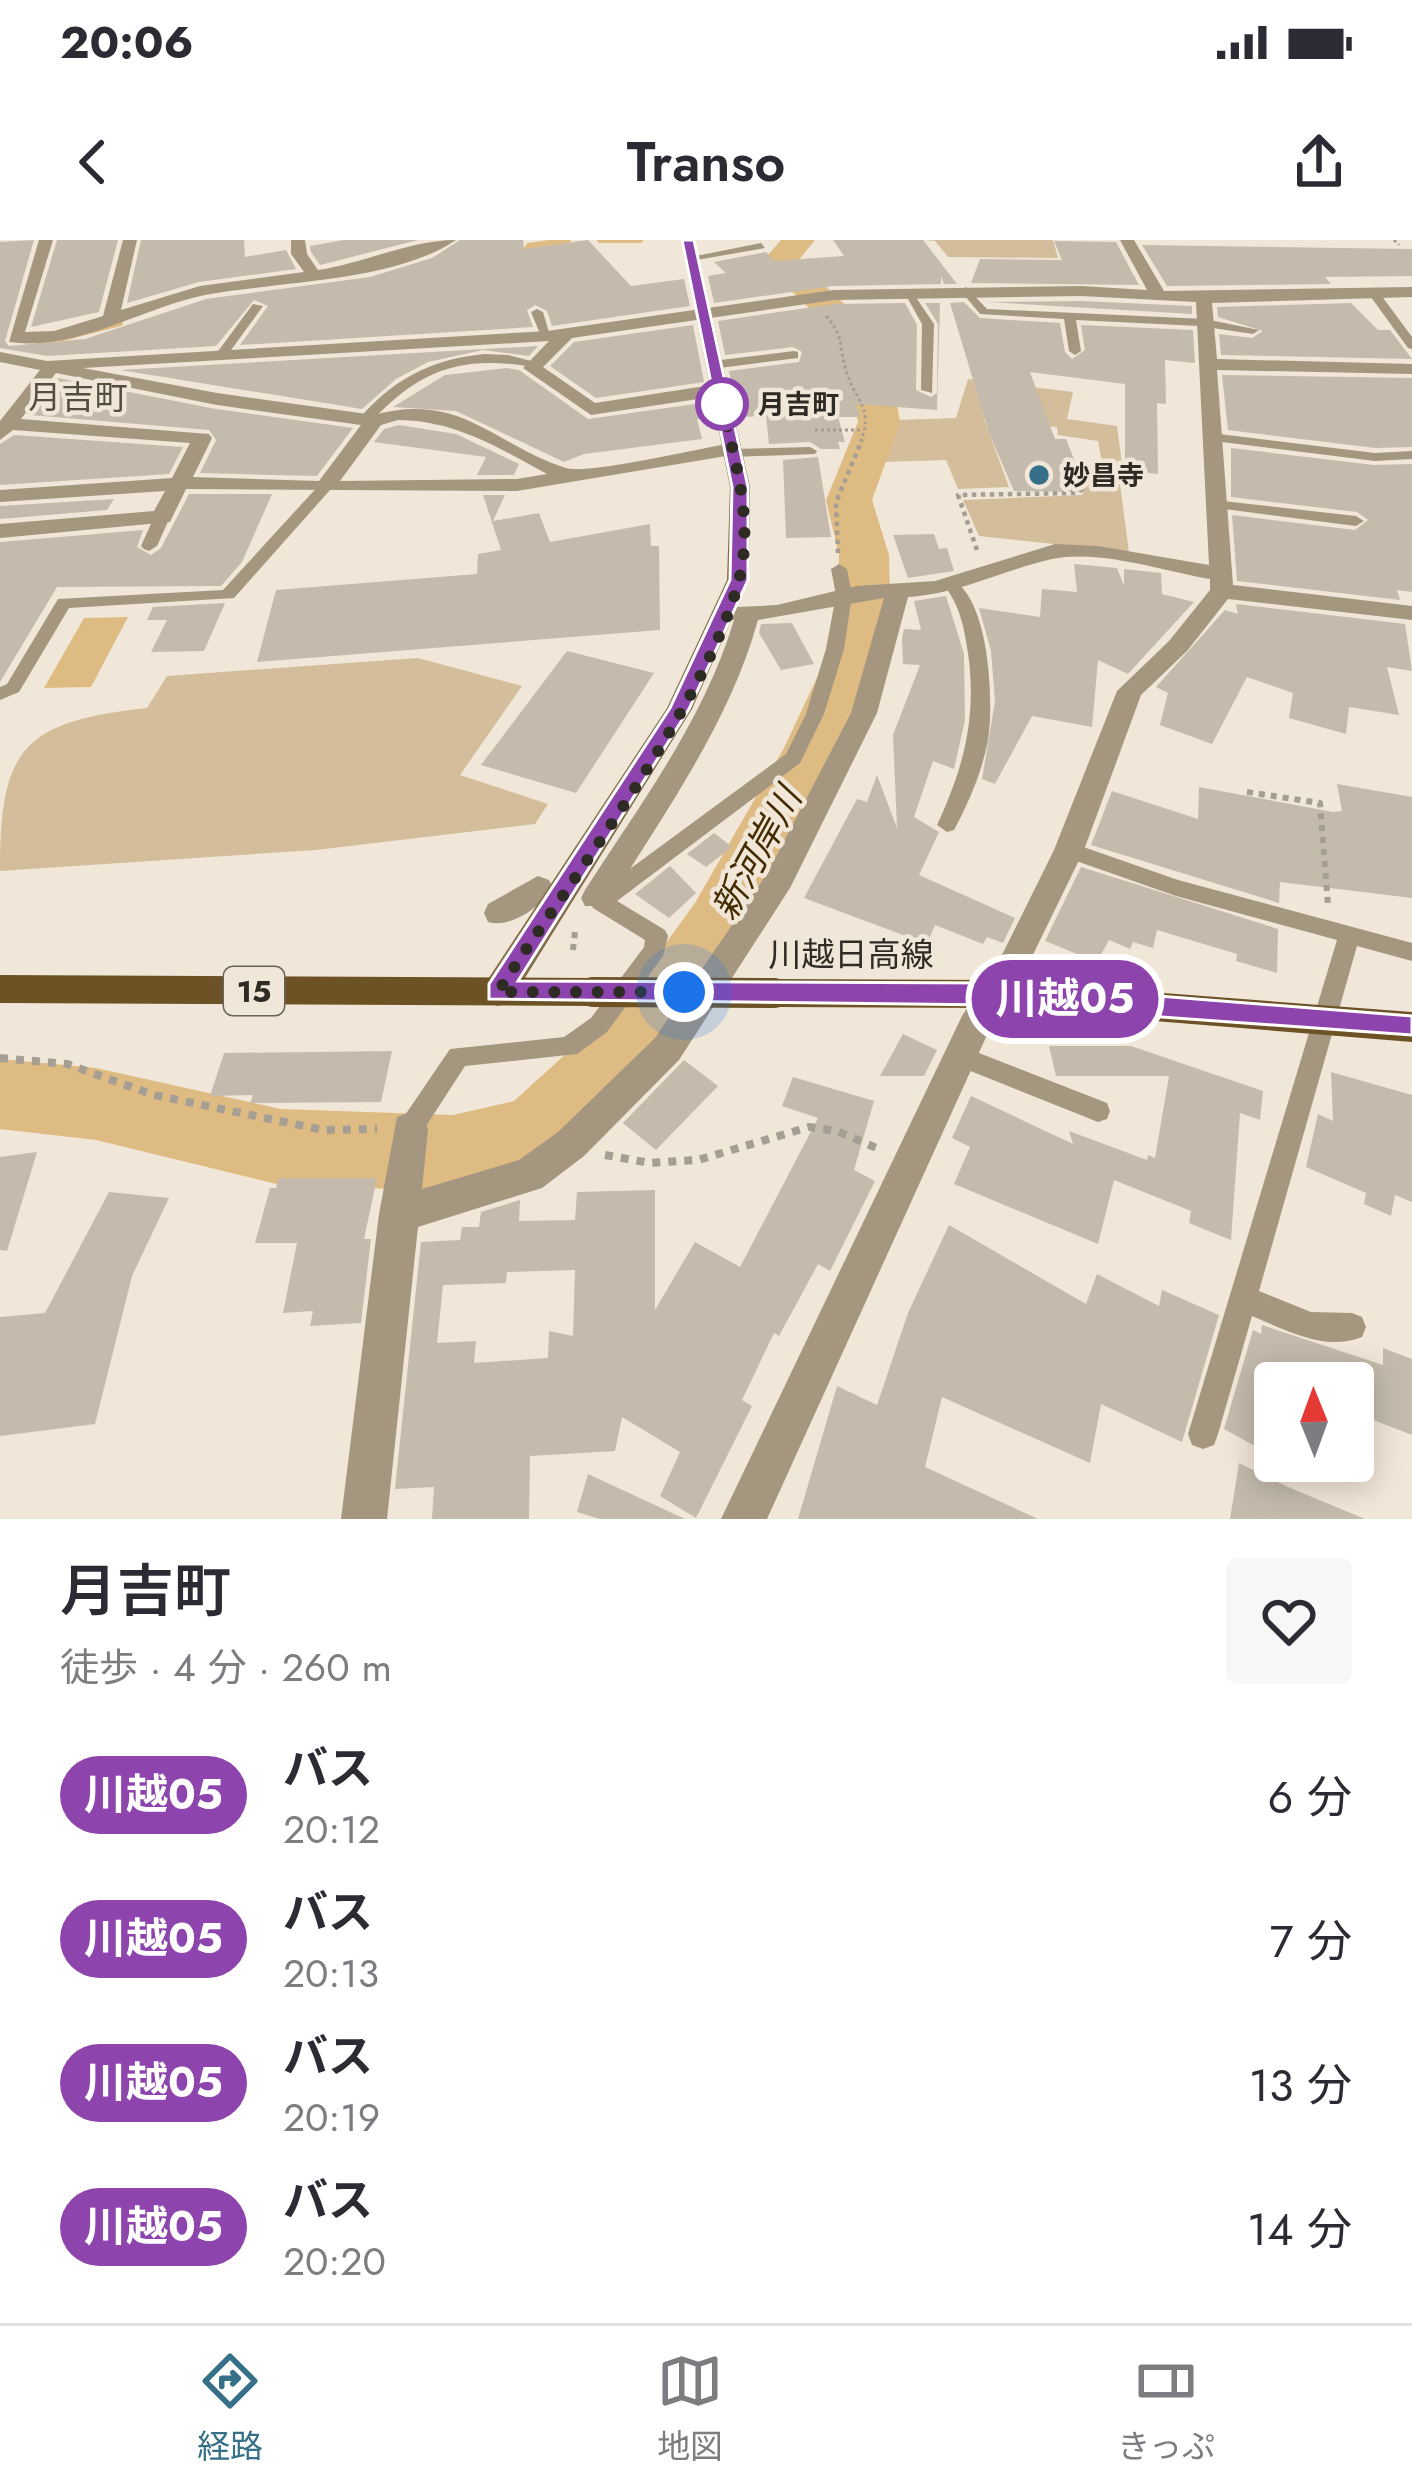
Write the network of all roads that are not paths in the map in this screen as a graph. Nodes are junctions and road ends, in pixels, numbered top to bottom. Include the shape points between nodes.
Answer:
1 (46, 240) edge
2 (130, 240) edge
3 (298, 240) edge
4 (449, 240) edge
5 (1127, 240) edge
6 (761, 246) dead end
7 (689, 249) edge
8 (314, 275) junction
9 (966, 290) junction
10 (907, 292) junction
11 (1374, 292) junction
12 (1412, 292) edge
13 (1157, 293) junction
14 (257, 306) dead end
15 (537, 312) dead end
16 (22, 314) junction
17 (703, 315) junction
18 (1069, 315) junction
19 (0, 316) edge
20 (1205, 316) junction
21 (111, 318) junction
22 (1253, 330) dead end
23 (557, 335) junction
24 (1412, 345) edge
25 (5, 349) edge
26 (1075, 351) dead end
27 (222, 354) junction
28 (794, 356) dead end
29 (533, 363) junction
30 (54, 364) junction
31 (1210, 364) junction
32 (712, 365) junction
33 (1412, 369) edge
34 (36, 386) junction
35 (0, 387) edge
36 (718, 389) junction
37 (927, 390) dead end
38 (369, 421) junction
39 (4, 429) edge
40 (1211, 437) junction
41 (733, 451) junction
42 (810, 451) dead end
43 (1412, 455) edge
44 (564, 475) junction
45 (178, 484) junction
46 (325, 488) junction
47 (0, 496) edge
48 (1214, 504) junction
49 (162, 517) junction
50 (1356, 521) dead end
51 (0, 531) edge
52 (149, 546) dead end
53 (839, 569) road end
54 (963, 581) junction
55 (1221, 583) junction
56 (892, 593) junction
57 (850, 594) junction
58 (1412, 613) edge
59 (737, 614) junction
60 (0, 694) edge
61 (947, 826) dead end
62 (1069, 850) junction
63 (538, 888) dead end
64 (596, 899) junction
65 (499, 913) dead end
66 (1339, 933) junction
67 (1412, 952) edge
68 (5, 989) edge
69 (498, 992) junction
70 (994, 994) junction
71 (1324, 1021) junction
72 (1412, 1028) edge
73 (961, 1057) junction
74 (1098, 1111) dead end
75 (410, 1129) joint
76 (399, 1201) junction
77 (1244, 1298) junction
78 (1352, 1327) dead end
79 (1203, 1434) dead end
80 (364, 1519) edge
81 (744, 1519) edge

1 - 16 street
2 - 21 street
3 - 8 street
4 - 8 street
5 - 13 street
6 - 7 lane
7 - 17 street
8 - 21 street via 200,291
9 - 10 street
9 - 13 street
9 - 18 lane via 984,312
10 - 17 street
10 - 37 lane via 928,324
11 - 12 street
11 - 20 street
11 - 24 lane
13 - 20 street
14 - 27 lane
15 - 23 lane
16 - 19 street
16 - 25 street
17 - 23 street
17 - 32 street
18 - 20 lane
18 - 26 lane
20 - 22 lane
20 - 31 street
21 - 25 street
23 - 27 street
23 - 29 street
25 - 30 street
27 - 30 street
28 - 32 lane
29 - 36 street via 591,410
29 - 38 lane via 482,356 436,364 390,389
30 - 34 street
30 - 38 street
31 - 33 street
31 - 40 street
32 - 36 street
34 - 35 street
34 - 39 street
36 - 41 street
38 - 44 street via 449,421
38 - 46 street
39 - 45 street via 202,438
40 - 43 lane
40 - 48 street
41 - 42 lane
41 - 44 street
41 - 59 street via 742,553
44 - 46 street via 518,485
45 - 46 street
45 - 47 street
45 - 49 street
46 - 60 lane via 228,595 64,603 13,688
48 - 50 lane
48 - 55 street
49 - 51 street
49 - 52 lane
53 - 57 lane
54 - 55 street via 1055,551
54 - 56 street
54 - 61 lane via 986,694 970,779
55 - 58 street
55 - 62 street via 1178,646 1130,692
56 - 57 street
56 - 76 street via 864,713 779,880 686,1024 571,1144 529,1175 500,1187
57 - 59 street
57 - 64 lane via 793,758
59 - 64 street via 742,642
59 - 69 street
62 - 66 lane
62 - 70 street
63 - 65 street
64 - 75 lane via 654,931 657,943 599,1024 569,1047 458,1056
66 - 67 lane
66 - 71 lane
68 - 69 main road, 川越日高線 / 15
69 - 70 main road, 川越日高線 / 15, bridge
70 - 71 main road, 川越日高線 / 15
70 - 73 street
71 - 72 main road, 川越日高線 / 15
71 - 77 lane
73 - 74 lane
73 - 81 street
75 - 76 street
76 - 80 street
77 - 78 lane via 1311,1326
77 - 79 lane

